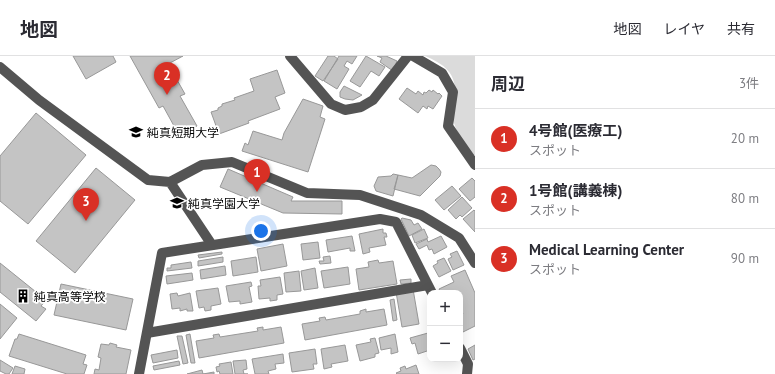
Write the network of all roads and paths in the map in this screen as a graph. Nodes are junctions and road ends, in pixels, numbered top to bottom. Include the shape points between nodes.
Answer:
1 (290, 56) edge
2 (408, 56) edge
3 (413, 56) edge
4 (0, 67) edge
5 (475, 165) edge
6 (170, 182) junction
7 (394, 206) junction
8 (389, 221) junction
9 (212, 245) junction
10 (475, 263) edge
11 (430, 289) edge
12 (147, 333) junction
13 (463, 354) edge
14 (139, 374) edge
15 (467, 374) edge

1 - 2 street via 331,104 345,110 361,107 373,100
3 - 5 street via 442,73 453,92 448,126
4 - 6 street via 39,100 148,180
6 - 7 street via 202,165 232,162 307,193 360,195
6 - 9 street
7 - 8 street
7 - 10 street via 421,215 460,238
8 - 9 street via 380,219
8 - 11 street via 396,222
9 - 12 street via 162,253
11 - 12 street
12 - 14 street
13 - 15 street via 468,364

